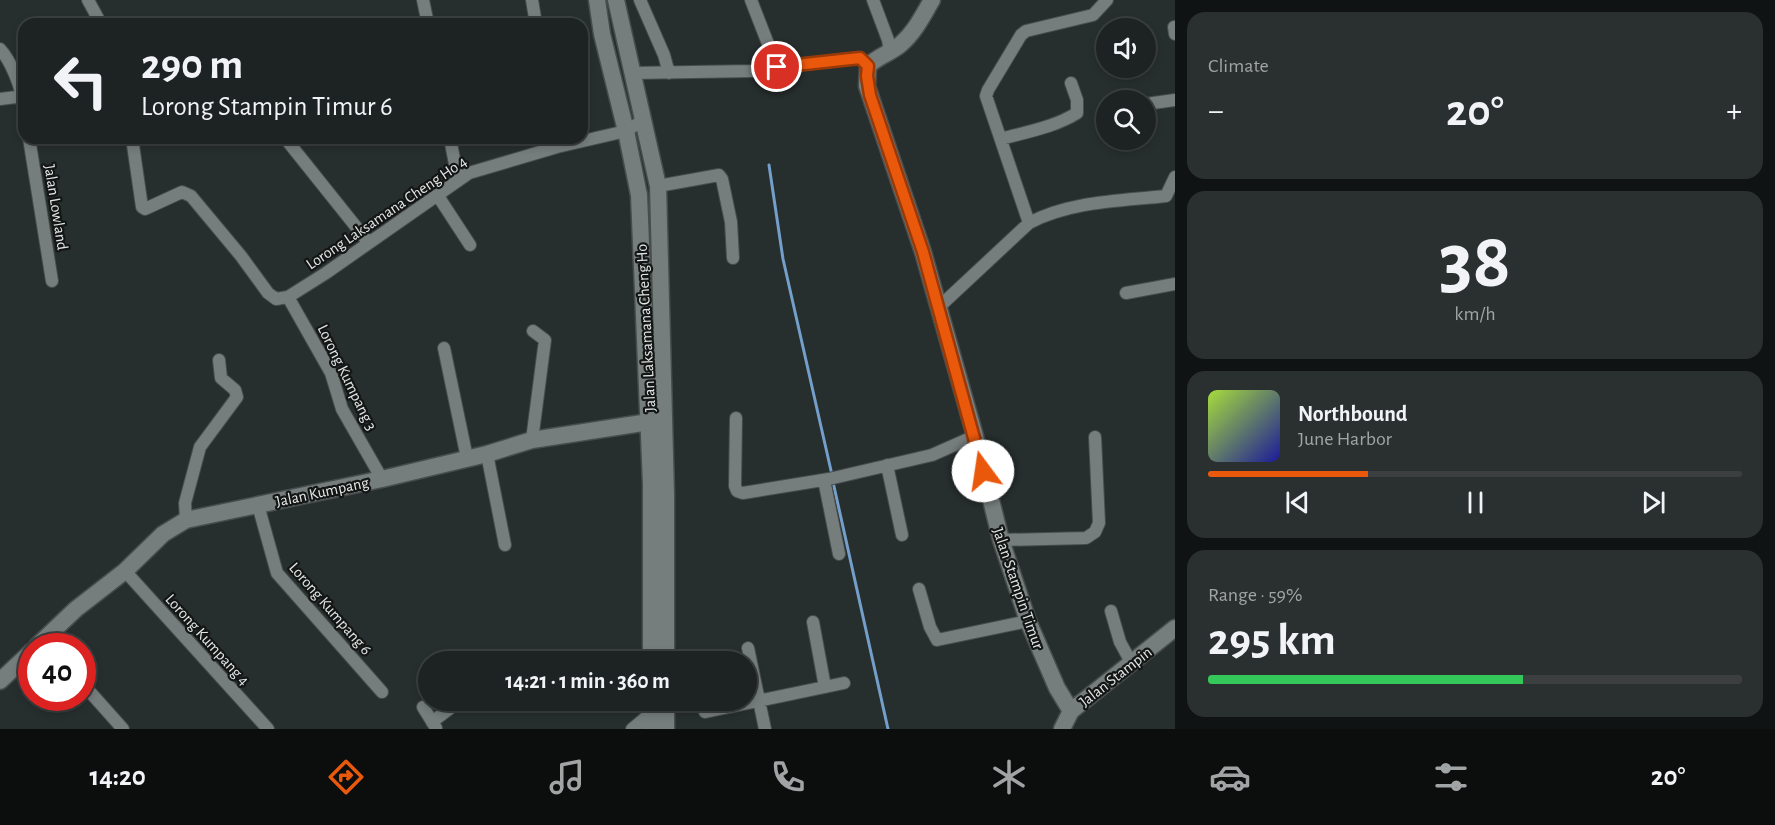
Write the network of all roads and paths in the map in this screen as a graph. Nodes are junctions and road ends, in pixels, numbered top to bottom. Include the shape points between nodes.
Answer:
1 (88, 0) edge
2 (423, 0) edge
3 (532, 0) edge
4 (597, 0) edge
5 (616, 0) edge
6 (640, 0) edge
7 (751, 0) edge
8 (873, 0) edge
9 (932, 0) edge
10 (1107, 0) edge
11 (98, 18) edge
12 (427, 18) edge
13 (535, 18) edge
14 (0, 49) edge
15 (890, 51) junction
16 (868, 66) junction
17 (777, 67) junction
18 (632, 73) junction
19 (669, 73) junction
20 (1071, 83) dead end
21 (18, 86) edge
22 (0, 99) edge
23 (18, 99) edge
24 (1175, 100) edge
25 (1156, 103) edge
26 (642, 121) junction
27 (626, 131) junction
28 (588, 137) edge
29 (1001, 139) junction
30 (30, 144) edge
31 (133, 144) edge
32 (290, 144) edge
33 (451, 144) edge
34 (550, 144) edge
35 (1175, 177) edge
36 (458, 180) junction
37 (658, 186) junction
38 (438, 196) junction
39 (1171, 200) edge
40 (1029, 223) junction
41 (369, 243) junction
42 (470, 245) dead end
43 (733, 258) dead end
44 (52, 281) dead end
45 (1175, 284) edge
46 (1126, 293) dead end
47 (288, 297) junction
48 (939, 307) junction
49 (533, 331) dead end
50 (444, 348) dead end
51 (219, 360) dead end
52 (736, 418) dead end
53 (649, 422) junction
54 (975, 436) junction
55 (1095, 437) dead end
56 (531, 440) junction
57 (487, 454) junction
58 (467, 458) junction
59 (887, 465) junction
60 (831, 478) junction
61 (382, 479) junction
62 (258, 505) junction
63 (186, 520) junction
64 (902, 536) dead end
65 (1001, 540) junction
66 (505, 545) dead end
67 (839, 554) dead end
68 (125, 571) junction
69 (919, 589) dead end
70 (1111, 611) dead end
71 (1028, 621) junction
72 (813, 622) dead end
73 (1175, 628) edge
74 (52, 633) edge
75 (748, 648) dead end
76 (651, 651) edge
77 (666, 651) edge
78 (1132, 664) junction
79 (18, 665) edge
80 (0, 681) edge
81 (844, 683) dead end
82 (825, 687) junction
83 (382, 692) dead end
84 (96, 699) edge
85 (760, 701) junction
86 (425, 711) edge
87 (449, 711) edge
88 (666, 711) edge
89 (1071, 711) junction
90 (705, 712) dead end
91 (651, 714) edge
92 (434, 725) edge
93 (123, 729) edge
94 (268, 729) edge
95 (632, 729) edge
96 (666, 729) edge
97 (765, 729) edge
98 (1062, 729) edge

1 - 11 street
2 - 12 street
3 - 13 street
4 - 27 street, Jalan Laksamana Cheng Ho
5 - 18 street, Jalan Laksamana Cheng Ho
6 - 19 street
7 - 17 street
8 - 15 street
9 - 15 street via 915,28
10 - 29 street via 1093,15 1021,35 986,96
14 - 21 street
15 - 16 street
16 - 17 street via 860,58
16 - 48 street, Jalan Stampin Timur via 870,95
17 - 19 street via 752,72
18 - 19 street
18 - 26 street, Jalan Laksamana Cheng Ho
20 - 29 street via 1077,113
22 - 23 street
24 - 25 street
26 - 27 street, Lorong Laksamana Cheng Ho 4
26 - 37 street, Jalan Laksamana Cheng Ho
27 - 28 street, Lorong Laksamana Cheng Ho 4
27 - 53 street, Jalan Laksamana Cheng Ho via 639,195
29 - 40 street
30 - 44 street, Jalan Lowland
31 - 47 street via 142,207 187,193 268,293 276,299
32 - 41 street
33 - 36 street
34 - 36 street, Lorong Laksamana Cheng Ho 4
35 - 39 street
36 - 38 street, Lorong Laksamana Cheng Ho 4
37 - 43 street via 719,175 730,222
37 - 77 street, Jalan Laksamana Cheng Ho
38 - 41 street, Lorong Laksamana Cheng Ho 4
38 - 42 street
39 - 40 street via 1090,204 1045,214
40 - 48 street
41 - 47 street, Lorong Laksamana Cheng Ho 4
45 - 46 street
47 - 61 street, Lorong Kumpang 3 via 331,373 342,409
48 - 54 street, Jalan Stampin Timur
49 - 56 street via 545,340
50 - 58 street
51 - 63 street via 221,378 237,397 200,447 185,503
52 - 60 street via 737,491
53 - 56 street, Jalan Kumpang
53 - 76 street, Jalan Laksamana Cheng Ho
54 - 59 street via 932,455
54 - 65 street, Jalan Stampin Timur
55 - 65 street via 1099,524 1095,532 1086,538
56 - 57 street, Jalan Kumpang
57 - 58 street, Jalan Kumpang
57 - 66 street
58 - 61 street, Jalan Kumpang
59 - 60 street
59 - 64 street
60 - 67 street
61 - 62 street, Jalan Kumpang
62 - 63 street, Jalan Kumpang
62 - 83 street, Lorong Kumpang 6 via 277,573
63 - 68 street, Jalan Kumpang via 163,534
65 - 71 street, Jalan Stampin Timur
68 - 74 street, Jalan Kumpang
68 - 94 street, Lorong Kumpang 4
69 - 71 street via 937,640
70 - 78 street via 1120,642
71 - 89 street, Jalan Stampin Timur
72 - 82 street
73 - 78 street, Jalan Stampin
75 - 85 street
78 - 89 street, Jalan Stampin
79 - 80 street, Jalan Kumpang
81 - 82 street
82 - 85 street
84 - 93 street
85 - 90 street
85 - 97 street
86 - 92 street
87 - 92 street
88 - 96 street
89 - 98 street, Jalan Stampin
91 - 95 street

